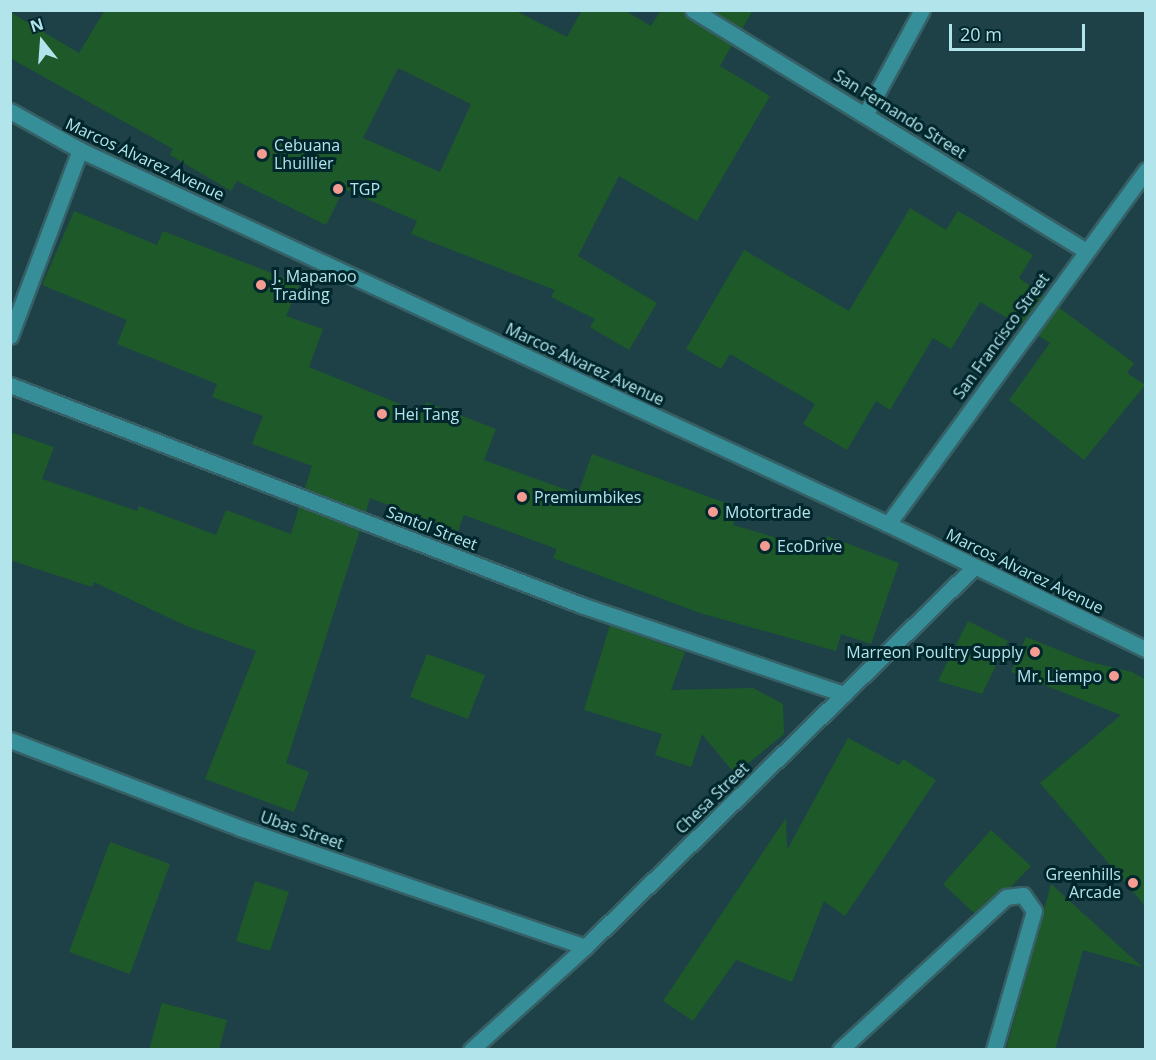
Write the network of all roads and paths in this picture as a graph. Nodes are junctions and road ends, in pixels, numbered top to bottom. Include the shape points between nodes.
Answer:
1 (693, 10) edge
2 (922, 10) edge
3 (10, 111) edge
4 (866, 113) junction
5 (80, 150) junction
6 (1146, 170) edge
7 (1086, 250) junction
8 (10, 336) edge
9 (10, 385) edge
10 (888, 524) junction
11 (974, 567) junction
12 (1146, 650) edge
13 (844, 694) junction
14 (10, 740) edge
15 (585, 947) junction
16 (471, 1050) edge
17 (840, 1050) edge
18 (994, 1050) edge

1 - 4 street, San Fernando Street
2 - 4 street
3 - 5 street, Marcos Alvarez Avenue
4 - 7 street, San Fernando Street
5 - 8 street
5 - 10 street, Marcos Alvarez Avenue
6 - 7 street, San Francisco Street
7 - 10 street, San Francisco Street
9 - 13 street, Santol Street via 581,605
10 - 11 street, Marcos Alvarez Avenue
11 - 12 street, Marcos Alvarez Avenue
11 - 13 street, Chesa Street
13 - 15 street, Chesa Street
14 - 15 street, Ubas Street via 240,828
15 - 16 street, Chesa Street
17 - 18 street via 1006,897 1023,895 1034,911

